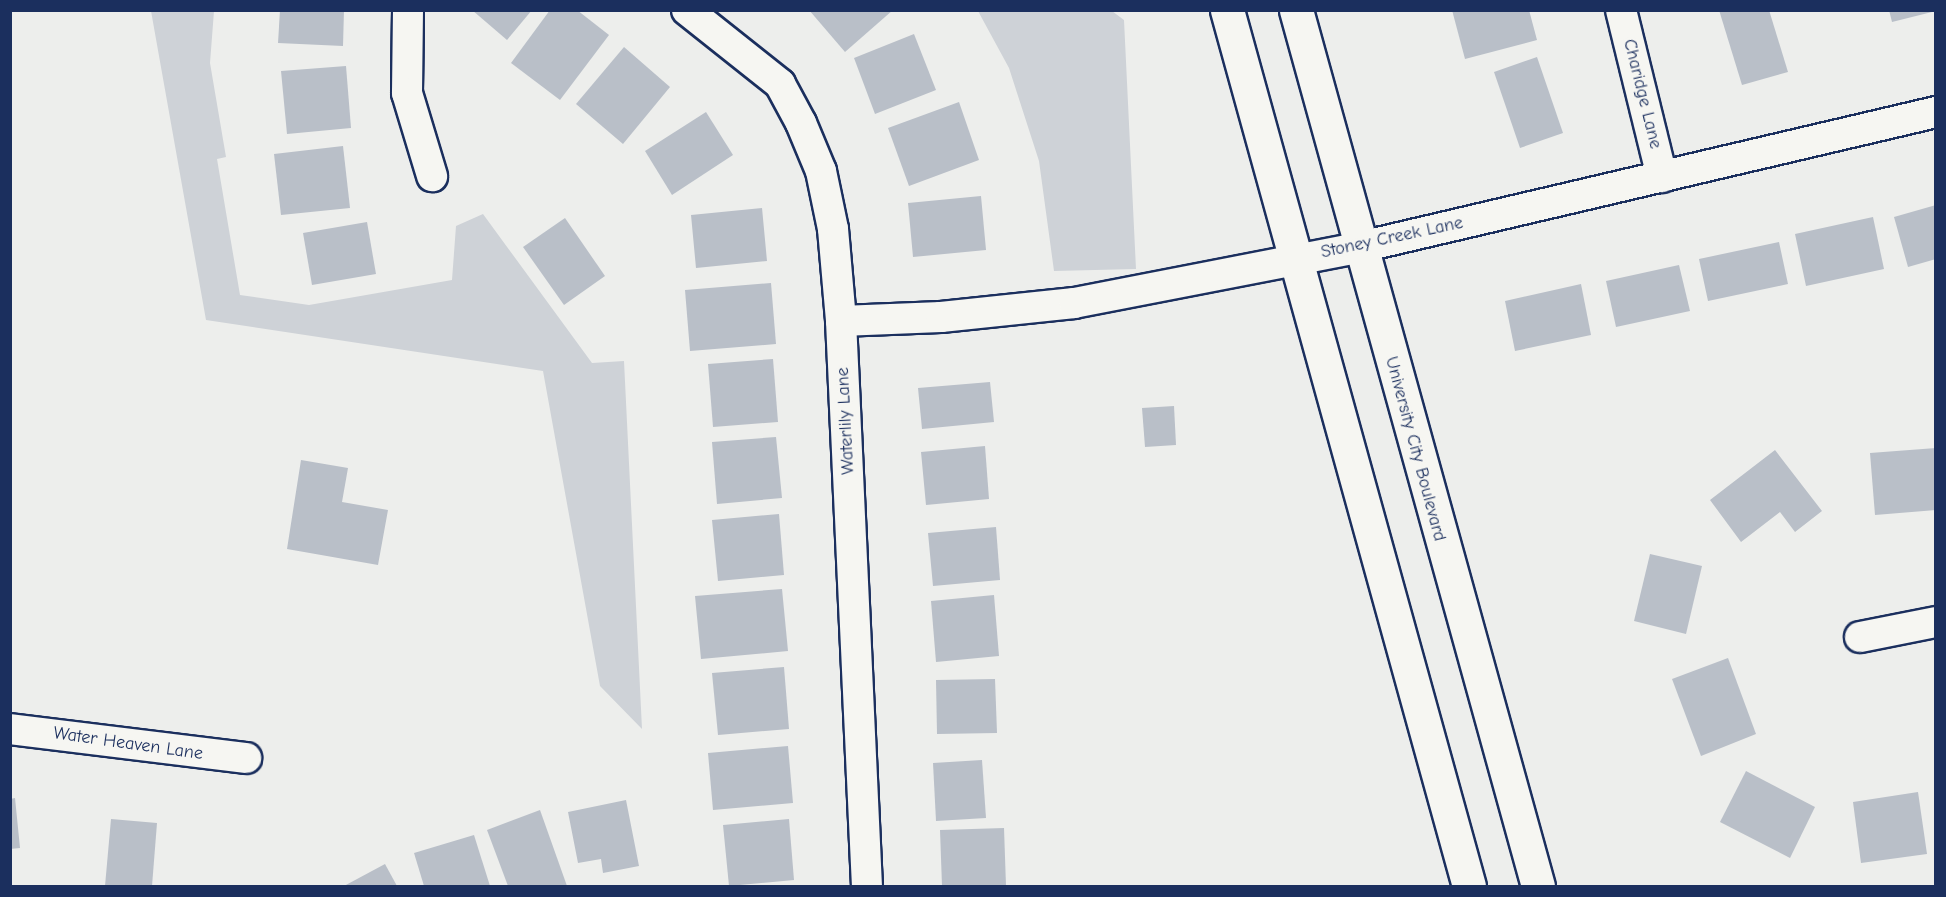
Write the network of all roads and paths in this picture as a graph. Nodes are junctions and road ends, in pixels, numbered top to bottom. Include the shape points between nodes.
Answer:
1 (408, 10) edge
2 (687, 10) edge
3 (1227, 10) edge
4 (1296, 10) edge
5 (1621, 10) edge
6 (1935, 112) edge
7 (432, 176) dead end
8 (1662, 177) junction
9 (1361, 247) junction
10 (1298, 258) junction
11 (841, 321) junction
12 (1935, 622) edge
13 (1860, 637) dead end
14 (10, 729) edge
15 (246, 758) dead end
16 (867, 886) edge
17 (1469, 886) edge
18 (1538, 886) edge

1 - 7 street via 407,93
2 - 11 street, Waterlily Lane via 780,84 801,123 821,171 833,229
3 - 10 main road
4 - 9 main road, University City Boulevard
5 - 8 street, Charidge Lane
6 - 8 street, Stoney Creek Lane
8 - 9 street, Stoney Creek Lane
9 - 10 street, Stoney Creek Lane
9 - 18 main road, University City Boulevard
10 - 11 street, Stoney Creek Lane via 1074,303 941,317
10 - 17 main road via 1336,412
11 - 16 street, Waterlily Lane
12 - 13 street
14 - 15 street, Water Heaven Lane

